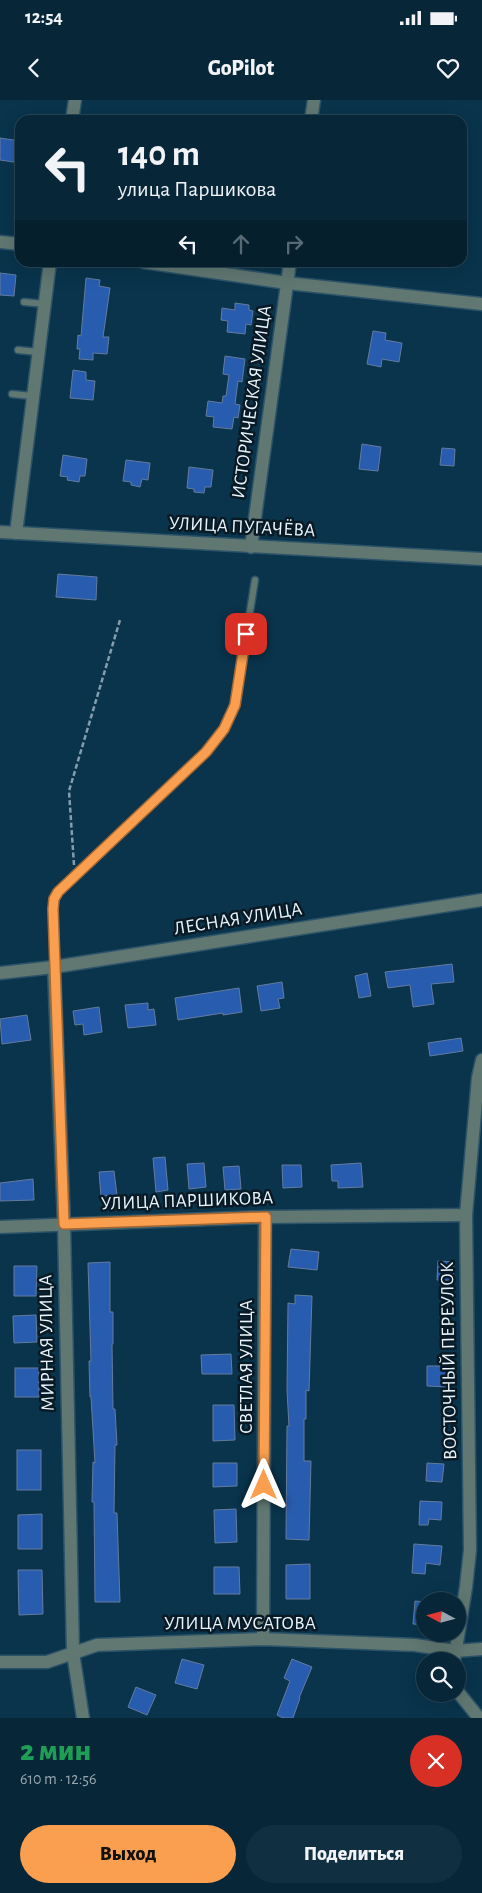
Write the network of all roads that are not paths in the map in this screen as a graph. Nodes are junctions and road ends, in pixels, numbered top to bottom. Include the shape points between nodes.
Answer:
1 (75, 100) edge
2 (314, 100) edge
3 (73, 115) edge
4 (312, 115) edge
5 (0, 242) edge
6 (15, 244) edge
7 (49, 267) edge
8 (178, 267) edge
9 (289, 267) edge
10 (287, 283) junction
11 (24, 302) dead end
12 (44, 304) junction
13 (482, 304) edge
14 (18, 350) dead end
15 (38, 352) junction
16 (12, 394) dead end
17 (32, 396) junction
18 (0, 532) edge
19 (16, 533) junction
20 (250, 547) junction
21 (482, 558) edge
22 (255, 580) dead end
23 (482, 900) edge
24 (54, 968) junction
25 (0, 974) edge
26 (482, 1060) edge
27 (466, 1215) junction
28 (266, 1217) junction
29 (64, 1224) junction
30 (0, 1228) edge
31 (263, 1638) junction
32 (482, 1649) edge
33 (441, 1652) edge
34 (456, 1652) edge
35 (73, 1653) junction
36 (466, 1653) edge
37 (0, 1662) edge
38 (466, 1702) edge
39 (83, 1718) edge
40 (479, 1718) edge

1 - 3 street
2 - 4 street
5 - 6 street
7 - 12 street
8 - 10 street
9 - 10 street, ИСТОРИЧЕСКАЯ УЛИЦА
10 - 13 street
10 - 20 street, ИСТОРИЧЕСКАЯ УЛИЦА
11 - 12 lane
12 - 15 street
14 - 15 lane
15 - 17 street
16 - 17 lane
17 - 19 street
18 - 19 street, УЛИЦА ПУГАЧЁВА
19 - 20 street, УЛИЦА ПУГАЧЁВА
20 - 21 street, УЛИЦА ПУГАЧЁВА
22 - 24 lane via 235,705 224,729 206,752 58,892 54,899
23 - 24 street, ЛЕСНАЯ УЛИЦА
24 - 25 street, ЛЕСНАЯ УЛИЦА
24 - 29 street, МИРНАЯ УЛИЦА
26 - 27 street, ВОСТОЧНЫЙ ПЕРЕУЛОК
27 - 28 street, УЛИЦА ПАРШИКОВА
27 - 34 street, ВОСТОЧНЫЙ ПЕРЕУЛОК via 470,1550
28 - 29 street, УЛИЦА ПАРШИКОВА
28 - 31 street, СВЕТЛАЯ УЛИЦА
29 - 30 street, УЛИЦА ПАРШИКОВА
29 - 35 street, МИРНАЯ УЛИЦА
31 - 33 street, УЛИЦА МУСАТОВА via 416,1645
31 - 35 street, УЛИЦА МУСАТОВА via 97,1645
32 - 36 street, УЛИЦА МУСАТОВА
35 - 37 street, УЛИЦА МУСАТОВА via 47,1662
35 - 39 street, МИРНАЯ УЛИЦА
38 - 40 street

